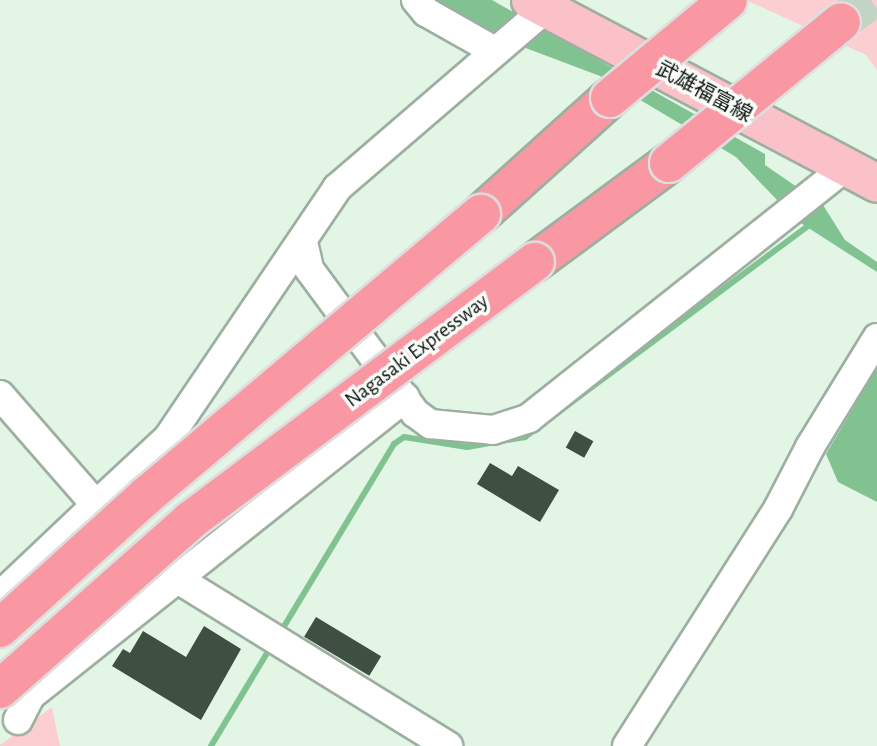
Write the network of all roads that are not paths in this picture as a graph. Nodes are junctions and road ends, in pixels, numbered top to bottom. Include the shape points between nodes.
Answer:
1 (416, 0) edge
2 (728, 0) edge
3 (537, 9) edge
4 (841, 22) tunnel mouth
5 (499, 48) junction
6 (848, 179) edge
7 (303, 242) junction
8 (877, 338) edge
9 (0, 395) edge
10 (405, 398) junction
11 (96, 505) junction
12 (176, 578) junction
13 (0, 596) edge
14 (0, 628) edge
15 (0, 671) edge
16 (12, 718) edge
17 (448, 746) edge
18 (627, 746) edge

1 - 5 street via 426,12
2 - 14 highway, bridge via 146,496
3 - 5 street
3 - 6 main road, 武雄福富線
4 - 16 highway, Nagasaki Expressway, bridge via 669,163 191,520
5 - 7 street via 337,188
6 - 10 street via 779,220 529,418 493,430 464,430 430,424
7 - 10 street via 309,269
7 - 11 street via 162,445
8 - 18 street via 778,509
9 - 11 street
10 - 12 street
11 - 13 street
12 - 16 street via 31,695
12 - 17 street
15 - 16 street

